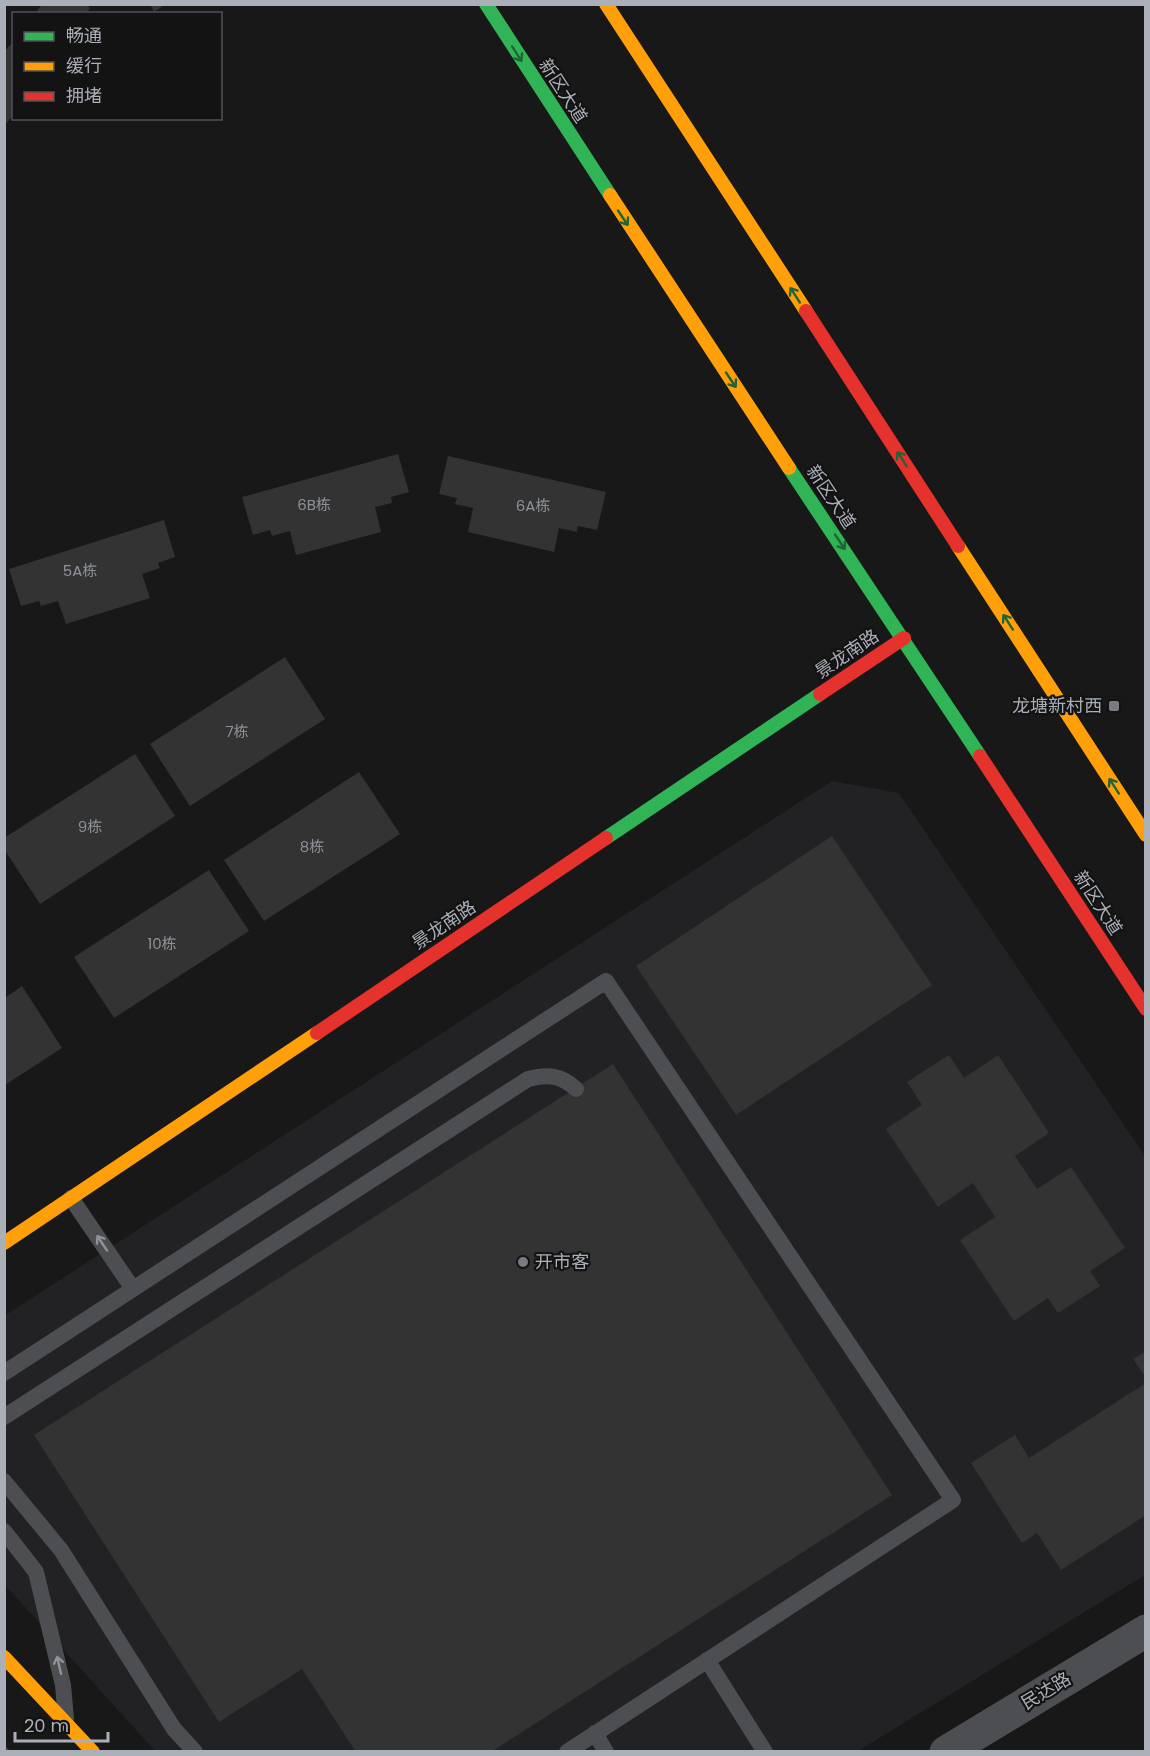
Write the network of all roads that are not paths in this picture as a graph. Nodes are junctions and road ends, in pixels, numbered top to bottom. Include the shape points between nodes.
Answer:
1 (486, 4) edge
2 (606, 4) edge
3 (904, 638) junction
4 (1146, 835) edge
5 (1146, 1009) edge
6 (576, 1089) dead end
7 (71, 1198) junction
8 (4, 1243) edge
9 (133, 1289) junction
10 (4, 1372) edge
11 (4, 1417) edge
12 (4, 1481) edge
13 (4, 1531) edge
14 (1146, 1631) edge
15 (4, 1657) edge
16 (707, 1660) junction
17 (67, 1723) junction
18 (595, 1733) junction
19 (93, 1752) edge
20 (195, 1752) edge
21 (567, 1752) edge
22 (606, 1752) edge
23 (765, 1752) edge
24 (946, 1752) edge

1 -> 3 main road, 新区大道 via 609,197
4 -> 2 main road
3 - 5 main road, 新区大道
3 - 7 main road, 景龙南路
6 - 11 lane via 558,1076 528,1079
7 - 8 main road, 景龙南路
9 -> 7 lane
9 - 10 lane
9 - 16 lane via 606,981 953,1500
12 - 20 lane via 61,1550 174,1729
17 -> 13 lane via 63,1685 36,1572
14 - 24 street, 民达路
15 - 17 main road
16 - 18 lane
16 - 23 lane
17 - 19 main road
18 - 21 lane
18 - 22 lane

